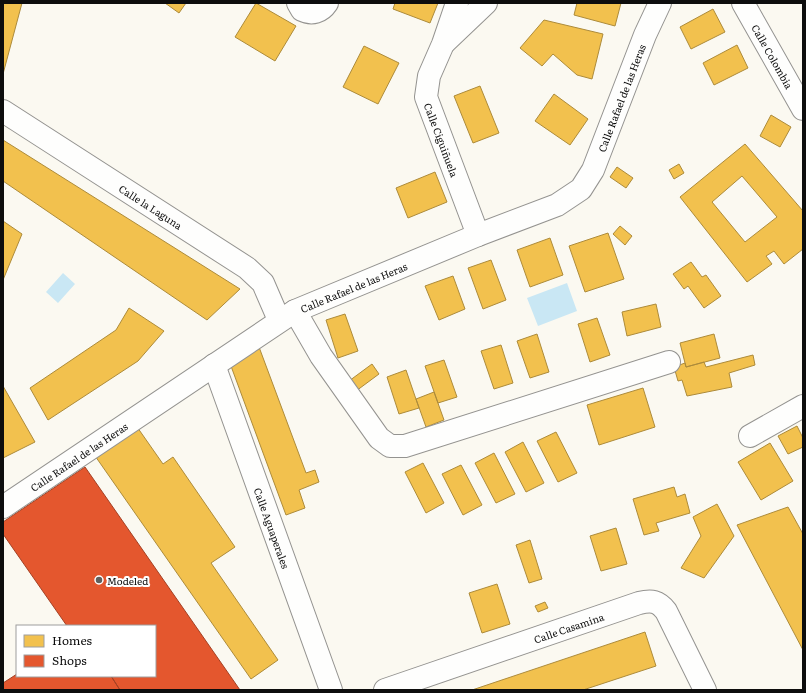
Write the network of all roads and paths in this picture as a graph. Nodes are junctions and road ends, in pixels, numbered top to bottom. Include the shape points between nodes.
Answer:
1 (298, 3) edge
2 (327, 3) edge
3 (457, 3) edge
4 (486, 3) edge
5 (653, 3) edge
6 (660, 3) edge
7 (743, 3) edge
8 (644, 35) junction
9 (443, 44) junction
10 (803, 109) edge
11 (3, 111) edge
12 (478, 234) junction
13 (293, 319) junction
14 (670, 362) dead end
15 (214, 365) junction
16 (803, 406) edge
17 (750, 436) dead end
18 (3, 507) edge
19 (331, 690) edge
20 (385, 690) edge
21 (705, 690) edge

1 - 2 street via 302,10 312,13 322,9
3 - 9 street, Calle Ciguiñuela
4 - 9 street, Calle Ciguiñuela
5 - 8 street, Calle Rafael de las Heras
6 - 8 street, Calle Rafael de las Heras
7 - 10 street, Calle Colombia
8 - 12 street, Calle Rafael de las Heras via 608,134 586,183 557,205
9 - 12 street, Calle Ciguiñuela via 429,76 427,103
11 - 13 street, Calle la Laguna via 247,268
12 - 13 street, Calle Rafael de las Heras
13 - 14 street, Calle Rafael de las Heras via 379,438 395,447
13 - 15 street, Calle Rafael de las Heras
15 - 18 street, Calle Rafael de las Heras
15 - 19 street, Calle Aguaperales
16 - 17 street
20 - 21 street, Calle Casamina via 651,601 661,604 666,611

